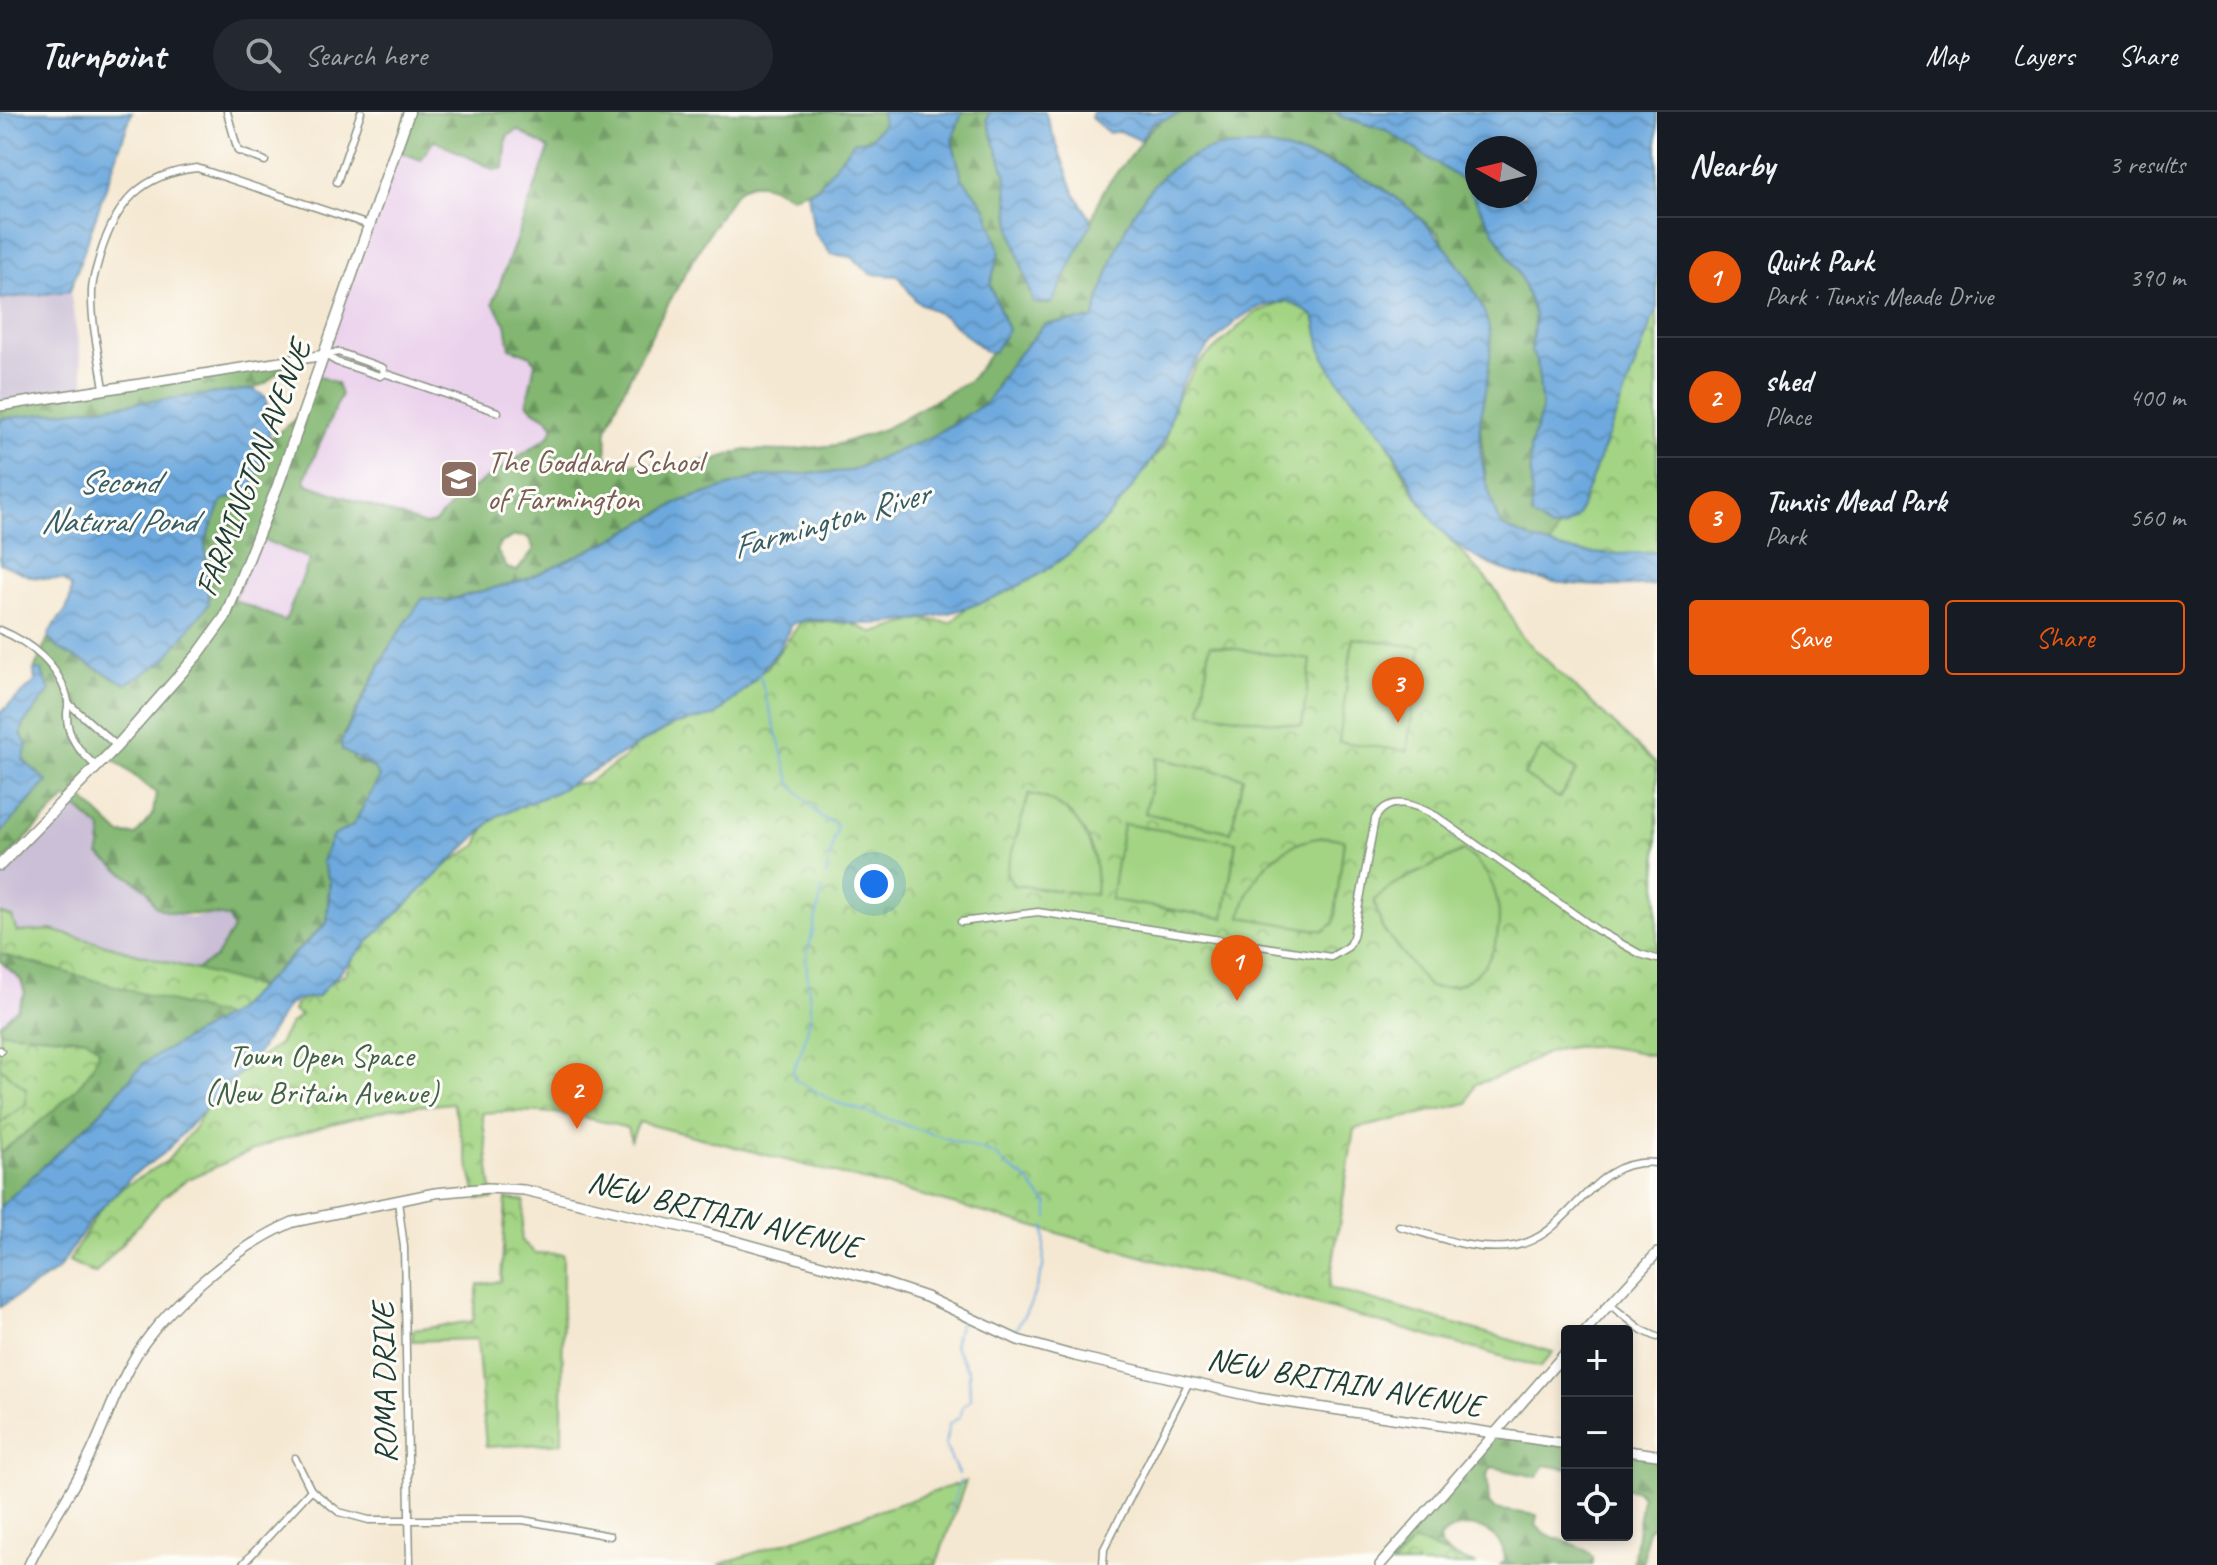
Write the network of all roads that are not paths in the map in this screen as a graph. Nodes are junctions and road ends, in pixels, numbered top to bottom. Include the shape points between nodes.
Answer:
1 (227, 112) edge
2 (361, 112) edge
3 (409, 112) edge
4 (265, 161) dead end
5 (337, 182) dead end
6 (369, 225) junction
7 (325, 355) junction
8 (104, 388) junction
9 (0, 406) edge
10 (498, 412) dead end
11 (0, 630) edge
12 (68, 703) junction
13 (117, 746) junction
14 (97, 767) junction
15 (0, 865) edge
16 (961, 922) dead end
17 (1657, 959) edge
18 (1657, 1163) edge
19 (398, 1201) junction
20 (1399, 1226) dead end
21 (1657, 1253) edge
22 (1609, 1304) junction
23 (1590, 1325) edge
24 (1657, 1337) edge
25 (1561, 1358) edge
26 (1189, 1382) junction
27 (1493, 1434) junction
28 (1561, 1443) edge
29 (1633, 1452) edge
30 (1657, 1455) edge
31 (295, 1458) dead end
32 (311, 1490) junction
33 (411, 1522) junction
34 (610, 1536) dead end
35 (29, 1565) edge
36 (242, 1565) edge
37 (410, 1565) edge
38 (1103, 1565) edge
39 (1380, 1565) edge

1 - 4 street via 238,151
2 - 5 street
3 - 6 main road, FARMINGTON AVENUE
6 - 7 main road, FARMINGTON AVENUE
6 - 8 street via 197,168 150,181 126,199 112,224 92,286
7 - 8 street
7 - 10 street
7 - 13 main road, FARMINGTON AVENUE via 225,617
8 - 9 street
11 - 12 street via 18,637 47,661
12 - 13 street
12 - 14 street via 71,737
13 - 14 main road, FARMINGTON AVENUE
14 - 15 main road, FARMINGTON AVENUE
16 - 17 street via 1038,912 1331,957 1348,947 1353,937 1375,819 1388,805 1402,803 1436,816 1597,930
18 - 20 street via 1636,1162 1601,1177 1565,1217 1517,1246 1458,1243
19 - 26 street, NEW BRITAIN AVENUE via 469,1189 525,1190 872,1279 926,1297 1018,1340
19 - 33 street, ROMA DRIVE via 404,1247
19 - 35 street, NEW BRITAIN AVENUE via 293,1222 267,1233 153,1329
21 - 22 street
22 - 23 street
22 - 24 street
25 - 27 street
26 - 27 street, NEW BRITAIN AVENUE via 1258,1398
26 - 38 street via 1104,1549
27 - 28 street, NEW BRITAIN AVENUE
27 - 39 street
29 - 30 street
31 - 32 street
32 - 33 street via 339,1512
32 - 36 street
33 - 34 street via 523,1520
33 - 37 street, ROMA DRIVE

